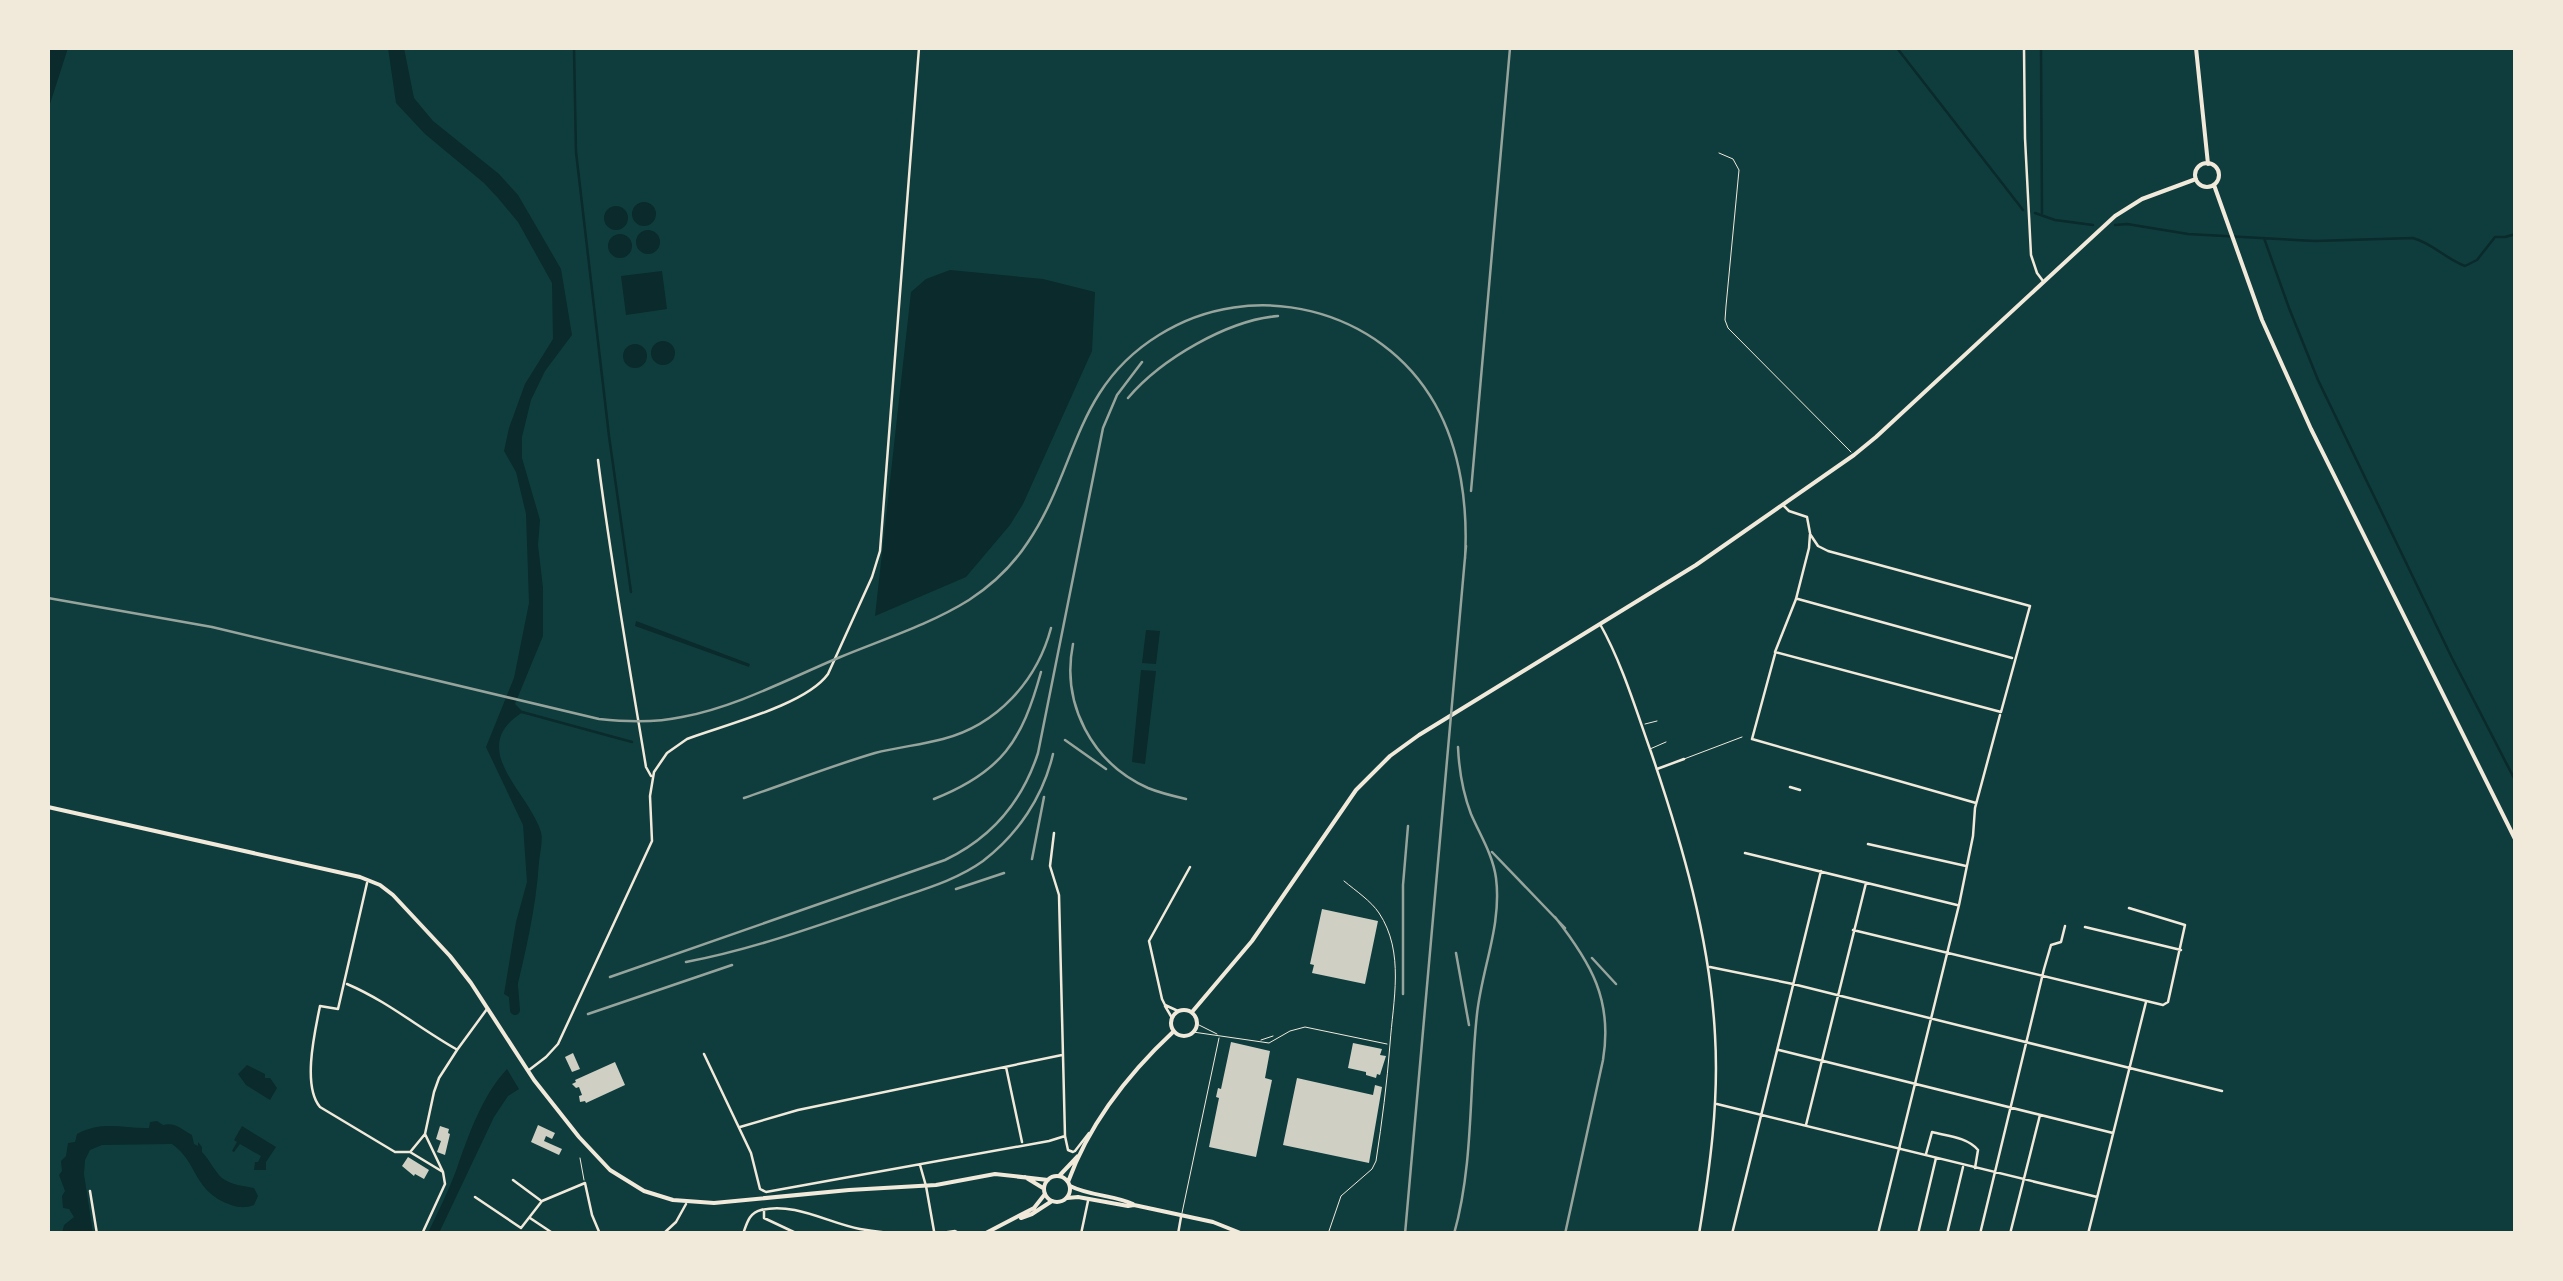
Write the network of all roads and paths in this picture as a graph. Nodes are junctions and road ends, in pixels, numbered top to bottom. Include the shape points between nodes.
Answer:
1 (920, 48) edge
2 (2024, 48) edge
3 (2196, 48) edge
4 (1720, 154) dead end
5 (2208, 164) junction
6 (2196, 179) junction
7 (2214, 185) junction
8 (2043, 281) junction
9 (1854, 454) junction
10 (598, 460) dead end
11 (1783, 504) junction
12 (1810, 534) junction
13 (1818, 546) junction
14 (1809, 548) junction
15 (1796, 599) junction
16 (1600, 624) junction
17 (1775, 652) junction
18 (2015, 658) junction
19 (2001, 712) junction
20 (1657, 721) dead end
21 (1642, 725) junction
22 (1742, 737) dead end
23 (1666, 742) dead end
24 (1650, 749) junction
25 (1684, 758) joint
26 (1656, 769) junction
27 (652, 778) junction
28 (1790, 787) dead end
29 (1800, 790) dead end
30 (1976, 804) junction
31 (48, 807) edge
32 (1054, 833) dead end
33 (2516, 842) edge
34 (1868, 844) dead end
35 (1745, 853) dead end
36 (1967, 866) junction
37 (1190, 868) dead end
38 (1821, 871) junction
39 (368, 880) junction
40 (1344, 882) dead end
41 (1866, 884) junction
42 (1958, 905) junction
43 (2129, 908) dead end
44 (2065, 926) dead end
45 (2086, 927) dead end
46 (1853, 930) junction
47 (2180, 950) junction
48 (1947, 952) junction
49 (1708, 967) junction
50 (2043, 975) junction
51 (344, 983) junction
52 (1793, 984) junction
53 (1838, 996) junction
54 (2146, 1001) junction
55 (1165, 1005) junction
56 (488, 1009) junction
57 (1178, 1011) junction
58 (1192, 1012) junction
59 (1172, 1018) junction
60 (1930, 1019) junction
61 (1197, 1024) junction
62 (1174, 1031) junction
63 (1193, 1032) junction
64 (1220, 1035) junction
65 (2026, 1044) junction
66 (1390, 1045) junction
67 (457, 1050) junction
68 (1777, 1050) junction
69 (704, 1054) dead end
70 (1064, 1054) junction
71 (1822, 1061) junction
72 (1005, 1066) junction
73 (2130, 1068) junction
74 (528, 1071) junction
75 (1914, 1084) junction
76 (2222, 1091) dead end
77 (1715, 1104) junction
78 (2012, 1108) junction
79 (1762, 1114) junction
80 (2040, 1115) junction
81 (1806, 1125) junction
82 (740, 1127) junction
83 (1094, 1131) junction
84 (2113, 1133) junction
85 (425, 1134) junction
86 (1065, 1136) junction
87 (1023, 1145) junction
88 (1084, 1148) junction
89 (1899, 1149) junction
90 (410, 1152) junction
91 (1926, 1155) junction
92 (580, 1158) dead end
93 (1936, 1158) junction
94 (920, 1164) junction
95 (1964, 1165) junction
96 (1975, 1168) junction
97 (444, 1172) junction
98 (1995, 1172) junction
99 (1059, 1176) junction
100 (1026, 1178) junction
101 (513, 1180) dead end
102 (1048, 1180) junction
103 (2024, 1180) junction
104 (584, 1183) junction
105 (1069, 1184) junction
106 (926, 1186) junction
107 (90, 1190) dead end
108 (1044, 1191) junction
109 (2098, 1197) junction
110 (475, 1198) dead end
111 (1067, 1198) junction
112 (1089, 1199) junction
113 (542, 1201) junction
114 (687, 1202) junction
115 (1052, 1202) junction
116 (1134, 1205) junction
117 (764, 1210) junction
118 (1182, 1215) junction
119 (529, 1217) junction
120 (1011, 1220) junction
121 (934, 1232) edge
122 (949, 1233) edge
123 (97, 1234) edge
124 (422, 1234) edge
125 (554, 1234) edge
126 (600, 1234) edge
127 (664, 1234) edge
128 (742, 1234) edge
129 (798, 1234) edge
130 (961, 1234) edge
131 (984, 1234) edge
132 (1081, 1234) edge
133 (1178, 1234) edge
134 (1244, 1234) edge
135 (1328, 1234) edge
136 (1699, 1234) edge
137 (1732, 1234) edge
138 (1878, 1234) edge
139 (1918, 1234) edge
140 (1947, 1234) edge
141 (1980, 1234) edge
142 (2010, 1234) edge
143 (2088, 1234) edge

1 - 27 street via 880,551 872,577 816,687 674,746
2 - 8 street via 2031,255
3 - 5 main road
4 - 9 lane via 1738,170 1726,324
5 - 6 main road via 2199,167
5 - 7 main road via 2218,172
6 - 7 main road
6 - 8 main road via 2116,216
7 - 33 main road via 2262,320 2311,429
8 - 9 main road
9 - 11 main road
10 - 27 street
11 - 12 street via 1807,516
11 - 16 main road
12 - 13 street
12 - 14 street
13 - 14 street
13 - 18 street via 2030,606
14 - 15 street
15 - 17 street
15 - 18 street
16 - 21 street
16 - 58 main road via 1390,756 1356,790 1252,942
17 - 19 street
17 - 30 street via 1752,739
18 - 19 street
19 - 30 street
20 - 21 lane
21 - 24 street
22 - 25 lane
23 - 24 lane
24 - 26 street
25 - 26 street
26 - 49 street
27 - 74 street via 652,840 558,1044
28 - 29 street
30 - 36 street
31 - 39 main road
32 - 70 street via 1050,866 1059,895
34 - 36 street
35 - 38 street
36 - 42 street
37 - 55 street via 1149,941
38 - 41 street
38 - 52 street
39 - 51 street
39 - 56 main road via 414,916
40 - 66 lane via 1379,912 1392,944
41 - 42 street
41 - 46 street
42 - 48 street
43 - 47 street via 2183,923
44 - 50 street
45 - 47 street
46 - 48 street
46 - 53 street
47 - 54 street via 2168,1002
48 - 50 street
48 - 60 street
49 - 52 street
49 - 77 street
50 - 54 street
50 - 65 street
51 - 67 street
51 - 90 street via 338,1009 320,1006 311,1054 314,1100 396,1152
52 - 53 street
52 - 68 street
53 - 60 street
53 - 71 street
54 - 73 street
55 - 57 street
55 - 59 street
56 - 67 street
56 - 74 main road
57 - 58 main road
57 - 59 main road
58 - 61 main road
59 - 62 main road
60 - 65 street
60 - 75 street
61 - 63 main road
61 - 64 lane
62 - 63 main road
62 - 83 main road
63 - 64 lane
64 - 66 lane via 1260,1040 1304,1027
64 - 118 lane
65 - 73 street
65 - 78 street
66 - 135 lane via 1376,1161 1341,1196
67 - 85 street via 436,1084
68 - 71 street
68 - 79 street
69 - 82 street
70 - 72 street
70 - 86 street
71 - 75 street
71 - 81 street
72 - 82 street
72 - 87 street
73 - 76 street
73 - 84 street
74 - 114 main road via 610,1170 644,1191
75 - 78 street
75 - 89 street
77 - 79 street
77 - 136 street
78 - 80 street
78 - 98 street
79 - 81 street
79 - 137 street
80 - 84 street
80 - 103 street
81 - 89 street
82 - 94 street via 762,1191
83 - 86 street via 1073,1152
83 - 88 main road
84 - 109 street
85 - 90 street
85 - 97 street
86 - 87 street
87 - 94 street
88 - 99 main road
88 - 105 main road
89 - 91 street
89 - 138 street
90 - 97 street
91 - 93 street
91 - 96 street via 1932,1132 1963,1140 1978,1150
92 - 104 lane
93 - 95 street
93 - 139 street
94 - 106 street
95 - 96 street
95 - 140 street
96 - 98 street
97 - 124 street
98 - 103 street
98 - 141 street
99 - 102 main road
99 - 105 main road
100 - 102 main road
100 - 106 main road via 995,1174
100 - 108 main road
101 - 113 street
102 - 108 main road
103 - 109 street
103 - 142 street
104 - 113 street
104 - 126 street
105 - 111 main road
105 - 116 main road
106 - 114 main road
106 - 121 street
107 - 123 street
108 - 115 main road
108 - 120 main road via 1038,1205
109 - 143 street
110 - 119 street via 520,1228
111 - 112 main road
111 - 115 main road
112 - 116 main road
112 - 132 street
113 - 119 street
114 - 127 street
115 - 120 main road
116 - 118 main road
117 - 121 street via 805,1212 866,1230
117 - 128 street via 752,1214
117 - 129 street via 764,1218
118 - 133 street
118 - 134 main road
119 - 125 street
120 - 131 main road
121 - 122 street
122 - 130 street

